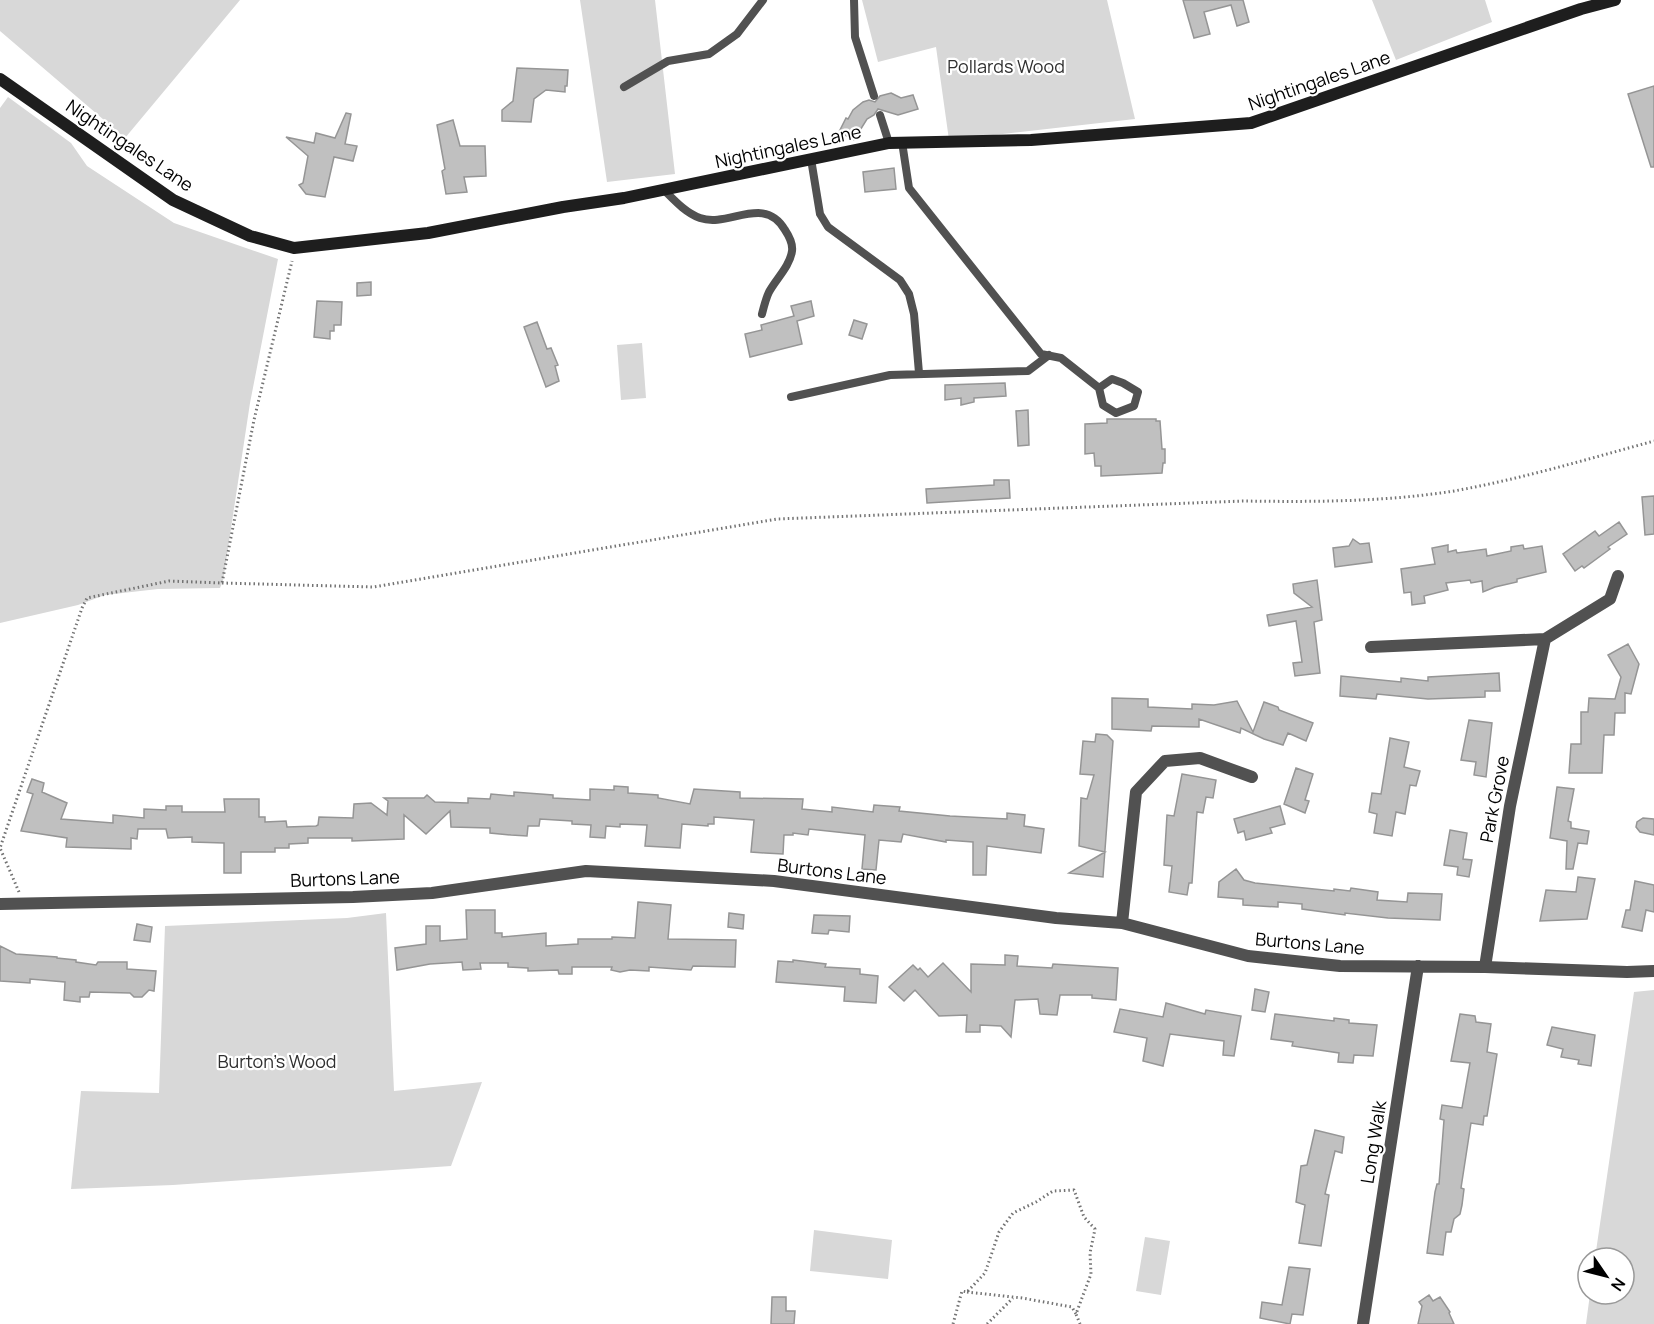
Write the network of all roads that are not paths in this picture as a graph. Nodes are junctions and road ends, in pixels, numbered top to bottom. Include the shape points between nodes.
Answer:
1 (763, 0) edge
2 (854, 0) edge
3 (1615, 0) edge
4 (0, 80) edge
5 (624, 87) dead end
6 (874, 96) dead end
7 (880, 115) dead end
8 (895, 142) junction
9 (811, 159) junction
10 (664, 190) junction
11 (762, 314) dead end
12 (1049, 355) junction
13 (919, 373) junction
14 (1099, 388) junction
15 (791, 397) dead end
16 (1618, 576) dead end
17 (1545, 639) junction
18 (1371, 647) dead end
19 (1252, 777) dead end
20 (0, 904) edge
21 (1122, 923) junction
22 (1418, 966) junction
23 (1485, 967) junction
24 (1654, 971) edge
25 (1363, 1324) edge

1 - 5 lane via 737,34 709,54 668,61
2 - 6 lane via 855,37
3 - 8 main road, Nightingales Lane via 1251,123 1031,140
4 - 10 main road, Nightingales Lane via 173,200 250,236 294,248 428,233
7 - 8 lane
8 - 9 main road, Nightingales Lane
8 - 12 lane via 909,188 1041,354
9 - 10 main road, Nightingales Lane
9 - 13 lane via 820,214 828,227 900,280 909,294
10 - 11 lane via 700,218 768,214 781,223 792,250 768,294
12 - 13 lane via 1028,371
12 - 14 lane via 1061,358
13 - 15 lane via 890,375
14 - 14 lane via 1112,379 1123,383 1138,392 1134,406 1116,413 1103,405
16 - 17 street via 1610,599
17 - 18 street
17 - 23 street, Park Grove via 1510,806
19 - 21 street via 1200,758 1165,761 1136,792
20 - 21 street, Burtons Lane via 432,893 586,871 774,881
21 - 22 street, Burtons Lane via 1248,956 1341,966
22 - 23 street, Burtons Lane
22 - 25 street, Long Walk
23 - 24 street, Burtons Lane

